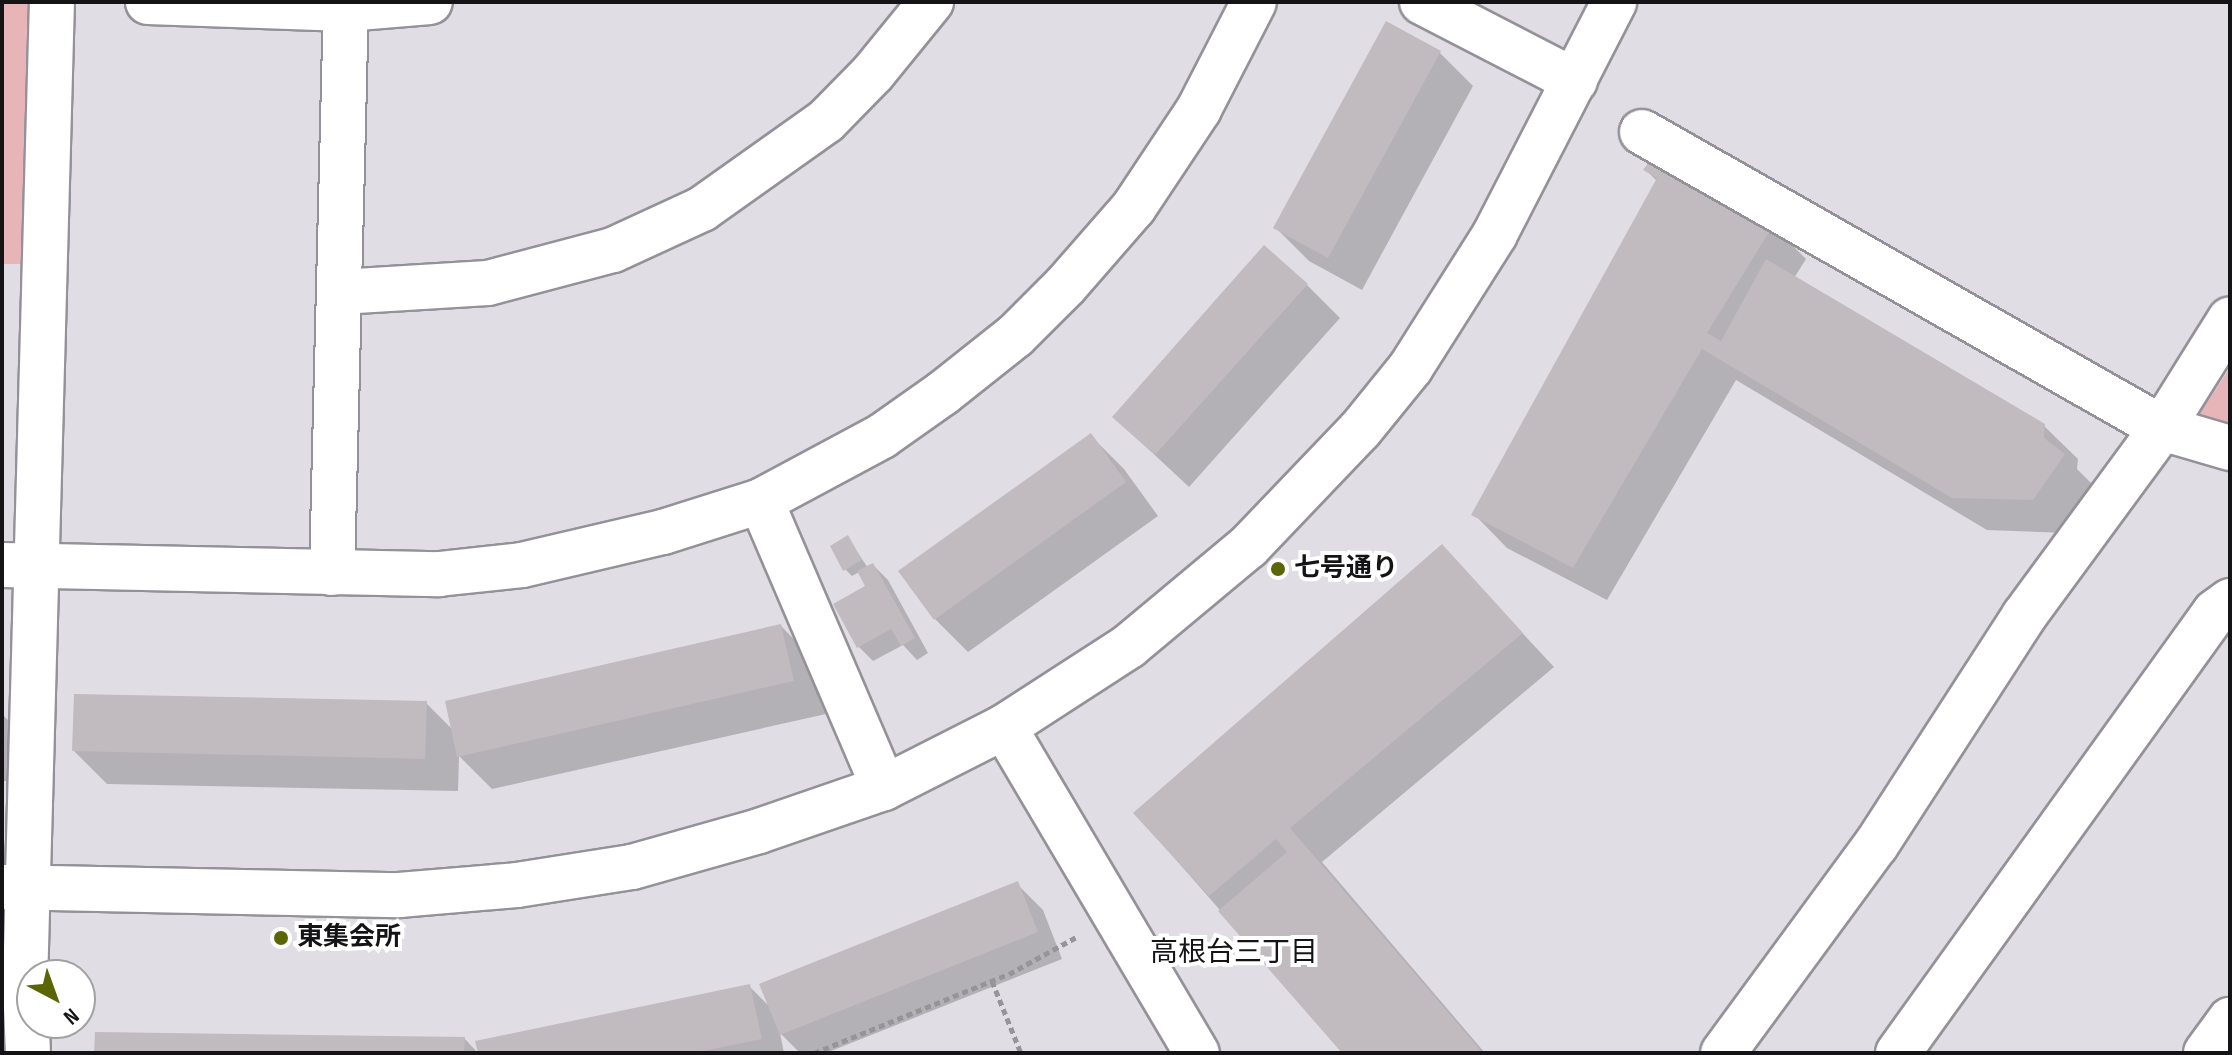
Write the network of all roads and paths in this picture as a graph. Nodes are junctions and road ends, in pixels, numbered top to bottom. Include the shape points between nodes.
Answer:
1 (52, 2) edge
2 (148, 2) edge
3 (430, 2) edge
4 (931, 2) edge
5 (1254, 2) edge
6 (1422, 2) edge
7 (1614, 2) edge
8 (346, 6) edge
9 (1575, 81) junction
10 (1642, 132) dead end
11 (340, 292) junction
12 (2230, 319) edge
13 (2162, 428) junction
14 (2230, 448) edge
15 (761, 501) junction
16 (20, 565) edge
17 (332, 573) junction
18 (2230, 601) edge
19 (1004, 727) junction
20 (884, 788) junction
21 (16, 887) edge
22 (1090, 930) dead end
23 (992, 981) junction
24 (2230, 1020) edge
25 (28, 1053) edge
26 (814, 1053) edge
27 (1021, 1053) edge
28 (1197, 1053) edge
29 (1723, 1053) edge
30 (1898, 1053) edge
31 (2206, 1053) edge

1 - 16 street
2 - 8 street
3 - 8 street
4 - 11 street via 826,121 702,209 613,250 488,283
5 - 15 street via 1199,109 1134,207 1056,295 1015,336 882,436
6 - 9 street
7 - 9 street
8 - 11 street
9 - 19 street via 1495,234 1411,367 1307,491 1129,646
10 - 13 street
11 - 17 street
12 - 13 street
13 - 14 street
13 - 29 street via 2024,616 1876,845
15 - 17 street via 663,532 522,565 439,574
15 - 20 street
16 - 17 street
16 - 21 street
18 - 30 street via 2215,612
19 - 20 street
19 - 28 street
20 - 21 street via 632,867 517,885 399,895
21 - 25 street
22 - 23 path
23 - 26 path
23 - 27 path
24 - 31 street

